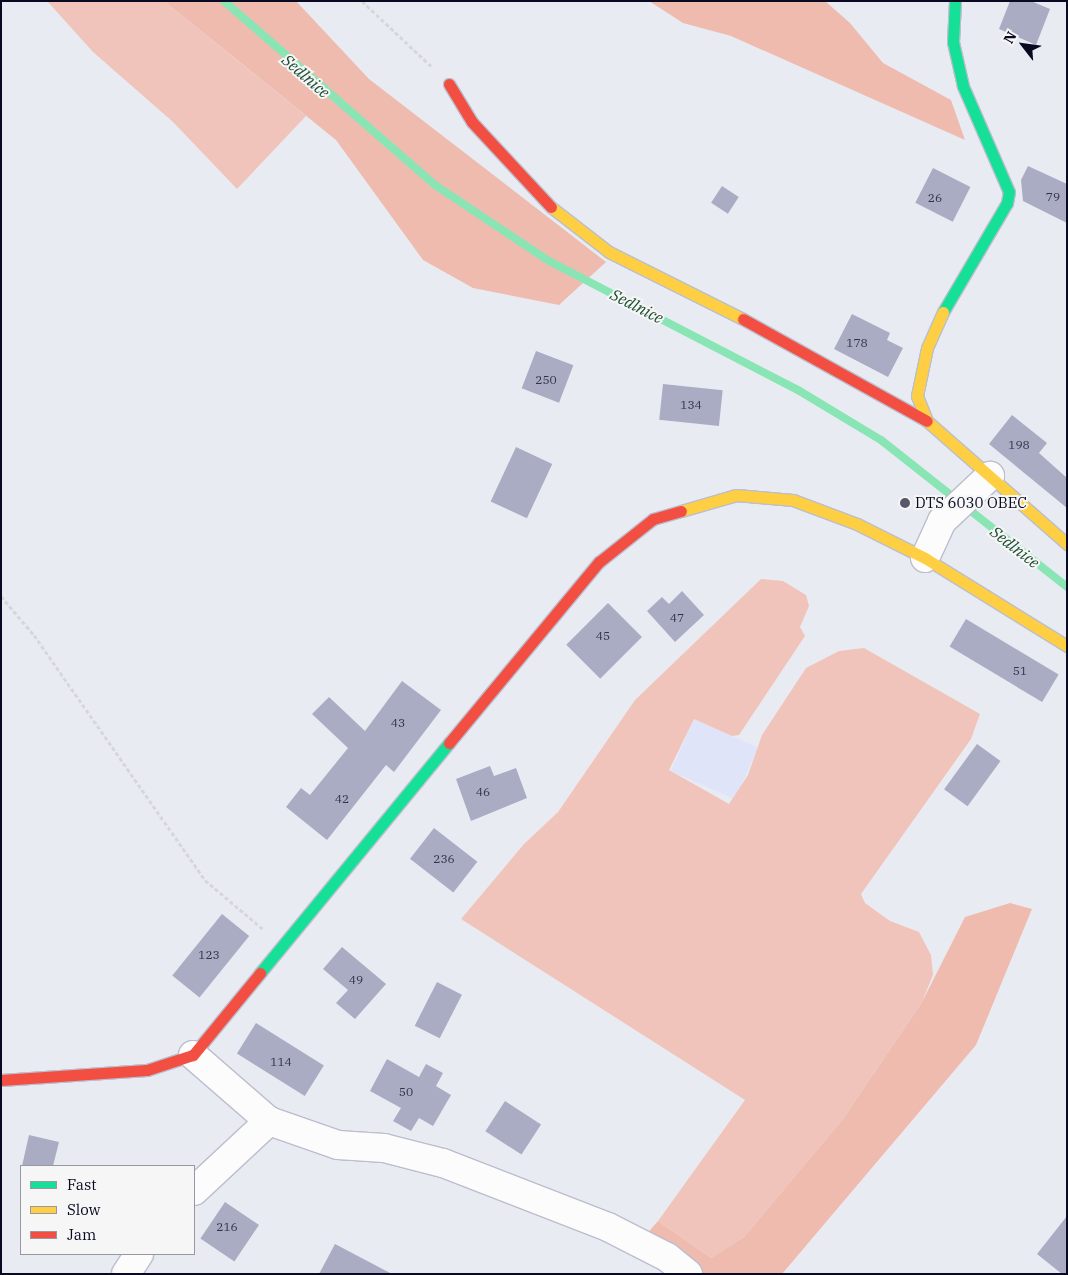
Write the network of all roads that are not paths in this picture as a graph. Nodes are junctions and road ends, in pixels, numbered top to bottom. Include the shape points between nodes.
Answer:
1 (955, 1) edge
2 (449, 84) road end
3 (927, 421) junction
4 (983, 481) junction
5 (1067, 544) edge
6 (925, 558) junction
7 (1067, 646) edge
8 (194, 1056) junction
9 (1, 1080) edge
10 (269, 1121) junction
11 (195, 1191) edge
12 (138, 1255) edge
13 (126, 1274) edge
14 (688, 1274) edge

1 - 3 street via 953,42 963,86 1008,192 1007,203 950,297 927,348 917,396
2 - 3 street via 472,122 508,164 552,208 609,252 720,306
3 - 4 street
4 - 5 street
4 - 6 street via 942,521
6 - 7 street
6 - 8 street via 821,509 767,496 710,500 653,519 633,531 550,618
8 - 9 street via 147,1070
8 - 10 street
10 - 11 street
10 - 14 street via 338,1146 384,1148 443,1163 608,1227 659,1253
12 - 13 street

